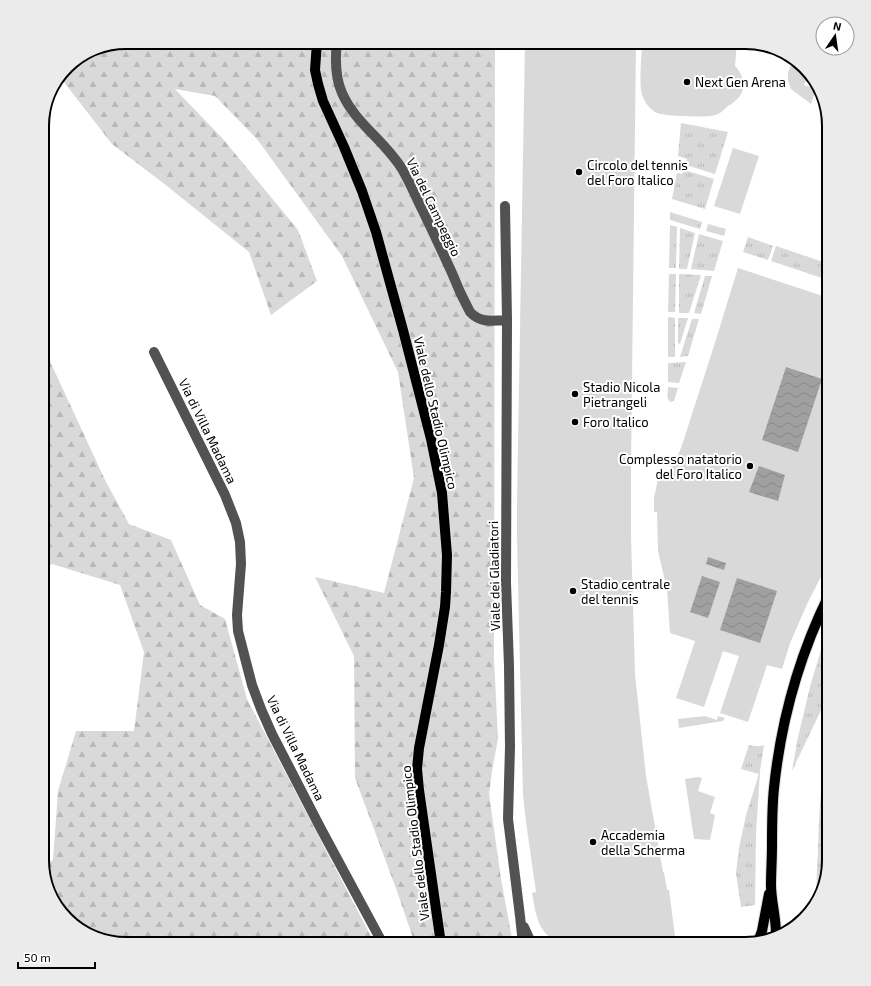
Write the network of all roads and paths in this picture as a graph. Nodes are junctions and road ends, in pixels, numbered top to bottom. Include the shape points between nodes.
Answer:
1 (316, 49) edge
2 (337, 49) edge
3 (505, 206) dead end
4 (507, 320) junction
5 (154, 352) dead end
6 (822, 611) edge
7 (771, 886) junction
8 (520, 916) junction
9 (776, 930) edge
10 (761, 935) edge
11 (379, 937) edge
12 (440, 937) edge
13 (522, 937) edge
14 (529, 937) edge

1 - 12 main road, Viale dello Stadio Olimpico via 315,70 318,84 365,198 376,232 431,439 442,493 447,555 445,607 417,769
2 - 4 street, Via del Campeggio via 336,75 344,98 359,119 392,154 404,173 470,312 482,320
3 - 4 street, Viale dei Gladiatori
4 - 8 street, Viale dei Gladiatori via 506,583 510,747 508,819
5 - 11 street, Via di Villa Madama via 225,495 236,523 241,560 238,631 261,709
6 - 7 main road via 801,660 783,727 774,788
7 - 9 main road
7 - 10 main road
8 - 13 street, Viale dei Gladiatori
8 - 14 street

